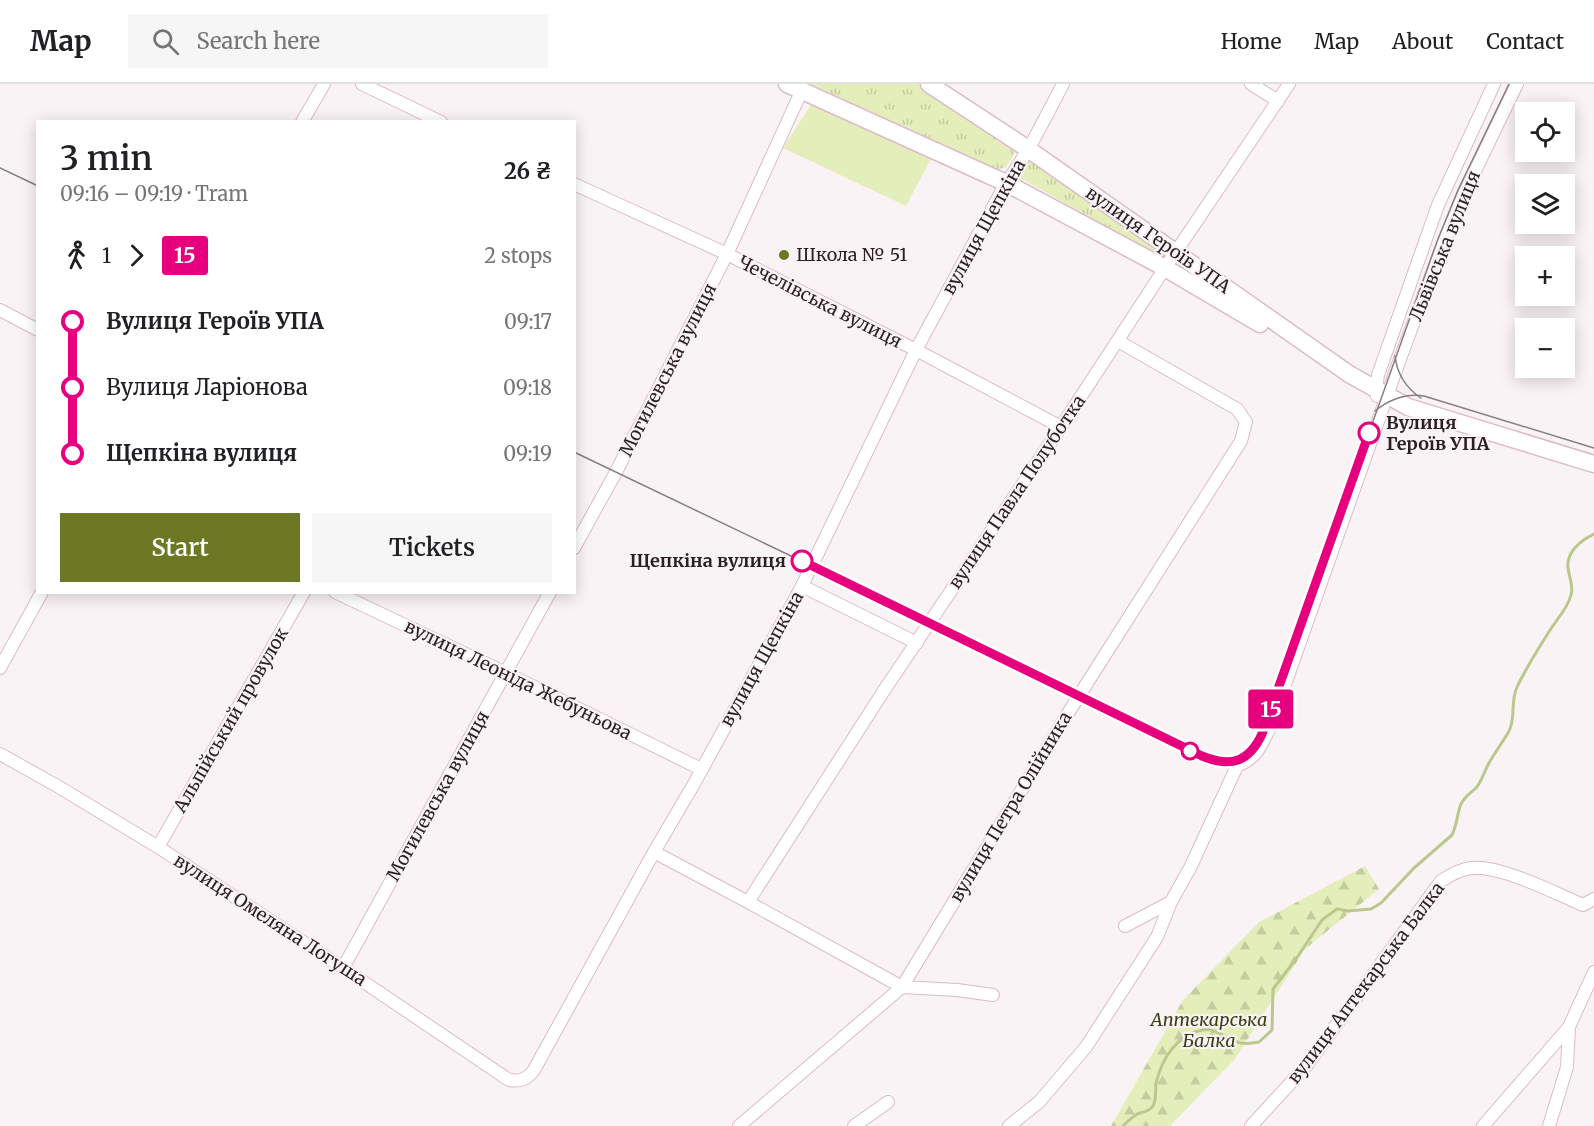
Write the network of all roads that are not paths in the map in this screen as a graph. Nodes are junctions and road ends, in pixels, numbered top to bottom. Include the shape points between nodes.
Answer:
1 (324, 84) edge
2 (363, 84) edge
3 (929, 84) edge
4 (1063, 84) edge
5 (1251, 84) edge
6 (1288, 84) edge
7 (1494, 84) edge
8 (1517, 84) edge
9 (795, 87) edge
10 (1278, 101) junction
11 (303, 120) edge
12 (437, 120) edge
13 (1028, 149) junction
14 (1006, 183) junction
15 (576, 185) edge
16 (1176, 252) junction
17 (727, 254) junction
18 (1165, 268) junction
19 (0, 310) edge
20 (36, 329) edge
21 (1118, 341) junction
22 (916, 350) junction
23 (1384, 398) junction
24 (1061, 427) junction
25 (1594, 464) edge
26 (576, 544) edge
27 (802, 586) junction
28 (41, 594) edge
29 (303, 594) edge
30 (339, 594) edge
31 (549, 594) edge
32 (917, 643) junction
33 (0, 668) edge
34 (506, 673) junction
35 (0, 754) edge
36 (701, 769) junction
37 (158, 847) junction
38 (654, 852) junction
39 (1594, 899) edge
40 (748, 902) junction
41 (1171, 902) junction
42 (1125, 926) dead end
43 (344, 968) junction
44 (1594, 972) edge
45 (902, 987) junction
46 (993, 995) dead end
47 (1569, 1027) junction
48 (534, 1070) joint
49 (888, 1102) dead end
50 (739, 1126) edge
51 (854, 1126) edge
52 (1009, 1126) edge
53 (1251, 1126) edge
54 (1483, 1126) edge
55 (1549, 1126) edge

1 - 11 street
2 - 12 street
3 - 13 street, вулиця Героїв УПА
4 - 13 street, вулиця Щепкіна
5 - 10 street
6 - 10 street, вулиця Павла Полуботка
7 - 23 street, Львівська вулиця via 1438,205 1381,364
8 - 23 street, Львівська вулиця via 1455,215
9 - 14 street, вулиця Героїв УПА
9 - 17 street, Могилевська вулиця
10 - 16 street, вулиця Павла Полуботка
13 - 14 street, вулиця Щепкіна
13 - 16 street, вулиця Героїв УПА
14 - 18 street, вулиця Героїв УПА
14 - 22 street, вулиця Щепкіна
15 - 17 street, Чечелівська вулиця
16 - 18 street, вулиця Павла Полуботка
16 - 23 street, вулиця Героїв УПА
17 - 22 street, Чечелівська вулиця
17 - 26 street, Могилевська вулиця
18 - 21 street, вулиця Павла Полуботка
18 - 23 street, вулиця Героїв УПА
19 - 20 street
21 - 24 street, вулиця Павла Полуботка
21 - 45 street, вулиця Петра Олійника via 1237,409 1246,422 1241,441 1075,702
22 - 24 street, Чечелівська вулиця
22 - 27 street, вулиця Щепкіна
23 - 25 street
23 - 41 street, Львівська вулиця via 1270,727 1255,756 1237,766
24 - 32 street, вулиця Павла Полуботка
27 - 32 street
27 - 36 street, вулиця Щепкіна
28 - 33 street
29 - 37 street, Альпійський провулок
30 - 34 street, вулиця Леоніда Жебуньова
31 - 34 street, Могилевська вулиця
32 - 40 street, вулиця Павла Полуботка
34 - 36 street, вулиця Леоніда Жебуньова
34 - 43 street, Могилевська вулиця
35 - 37 street, вулиця Омеляна Логуша
36 - 38 street, вулиця Щепкіна
37 - 43 street, вулиця Омеляна Логуша
38 - 40 street
38 - 48 street, вулиця Щепкіна
39 - 53 street, вулиця Аптекарська Балка via 1583,904 1494,870 1471,868 1441,881 1307,1065
40 - 45 street
41 - 42 street
41 - 52 street, Львівська вулиця via 1157,937 1086,1047 1039,1101
43 - 48 street, вулиця Омеляна Логуша via 509,1080 518,1082
44 - 47 street
45 - 46 street
45 - 50 street, вулиця Петра Олійника
47 - 54 street
47 - 55 street via 1567,1067
49 - 51 street

